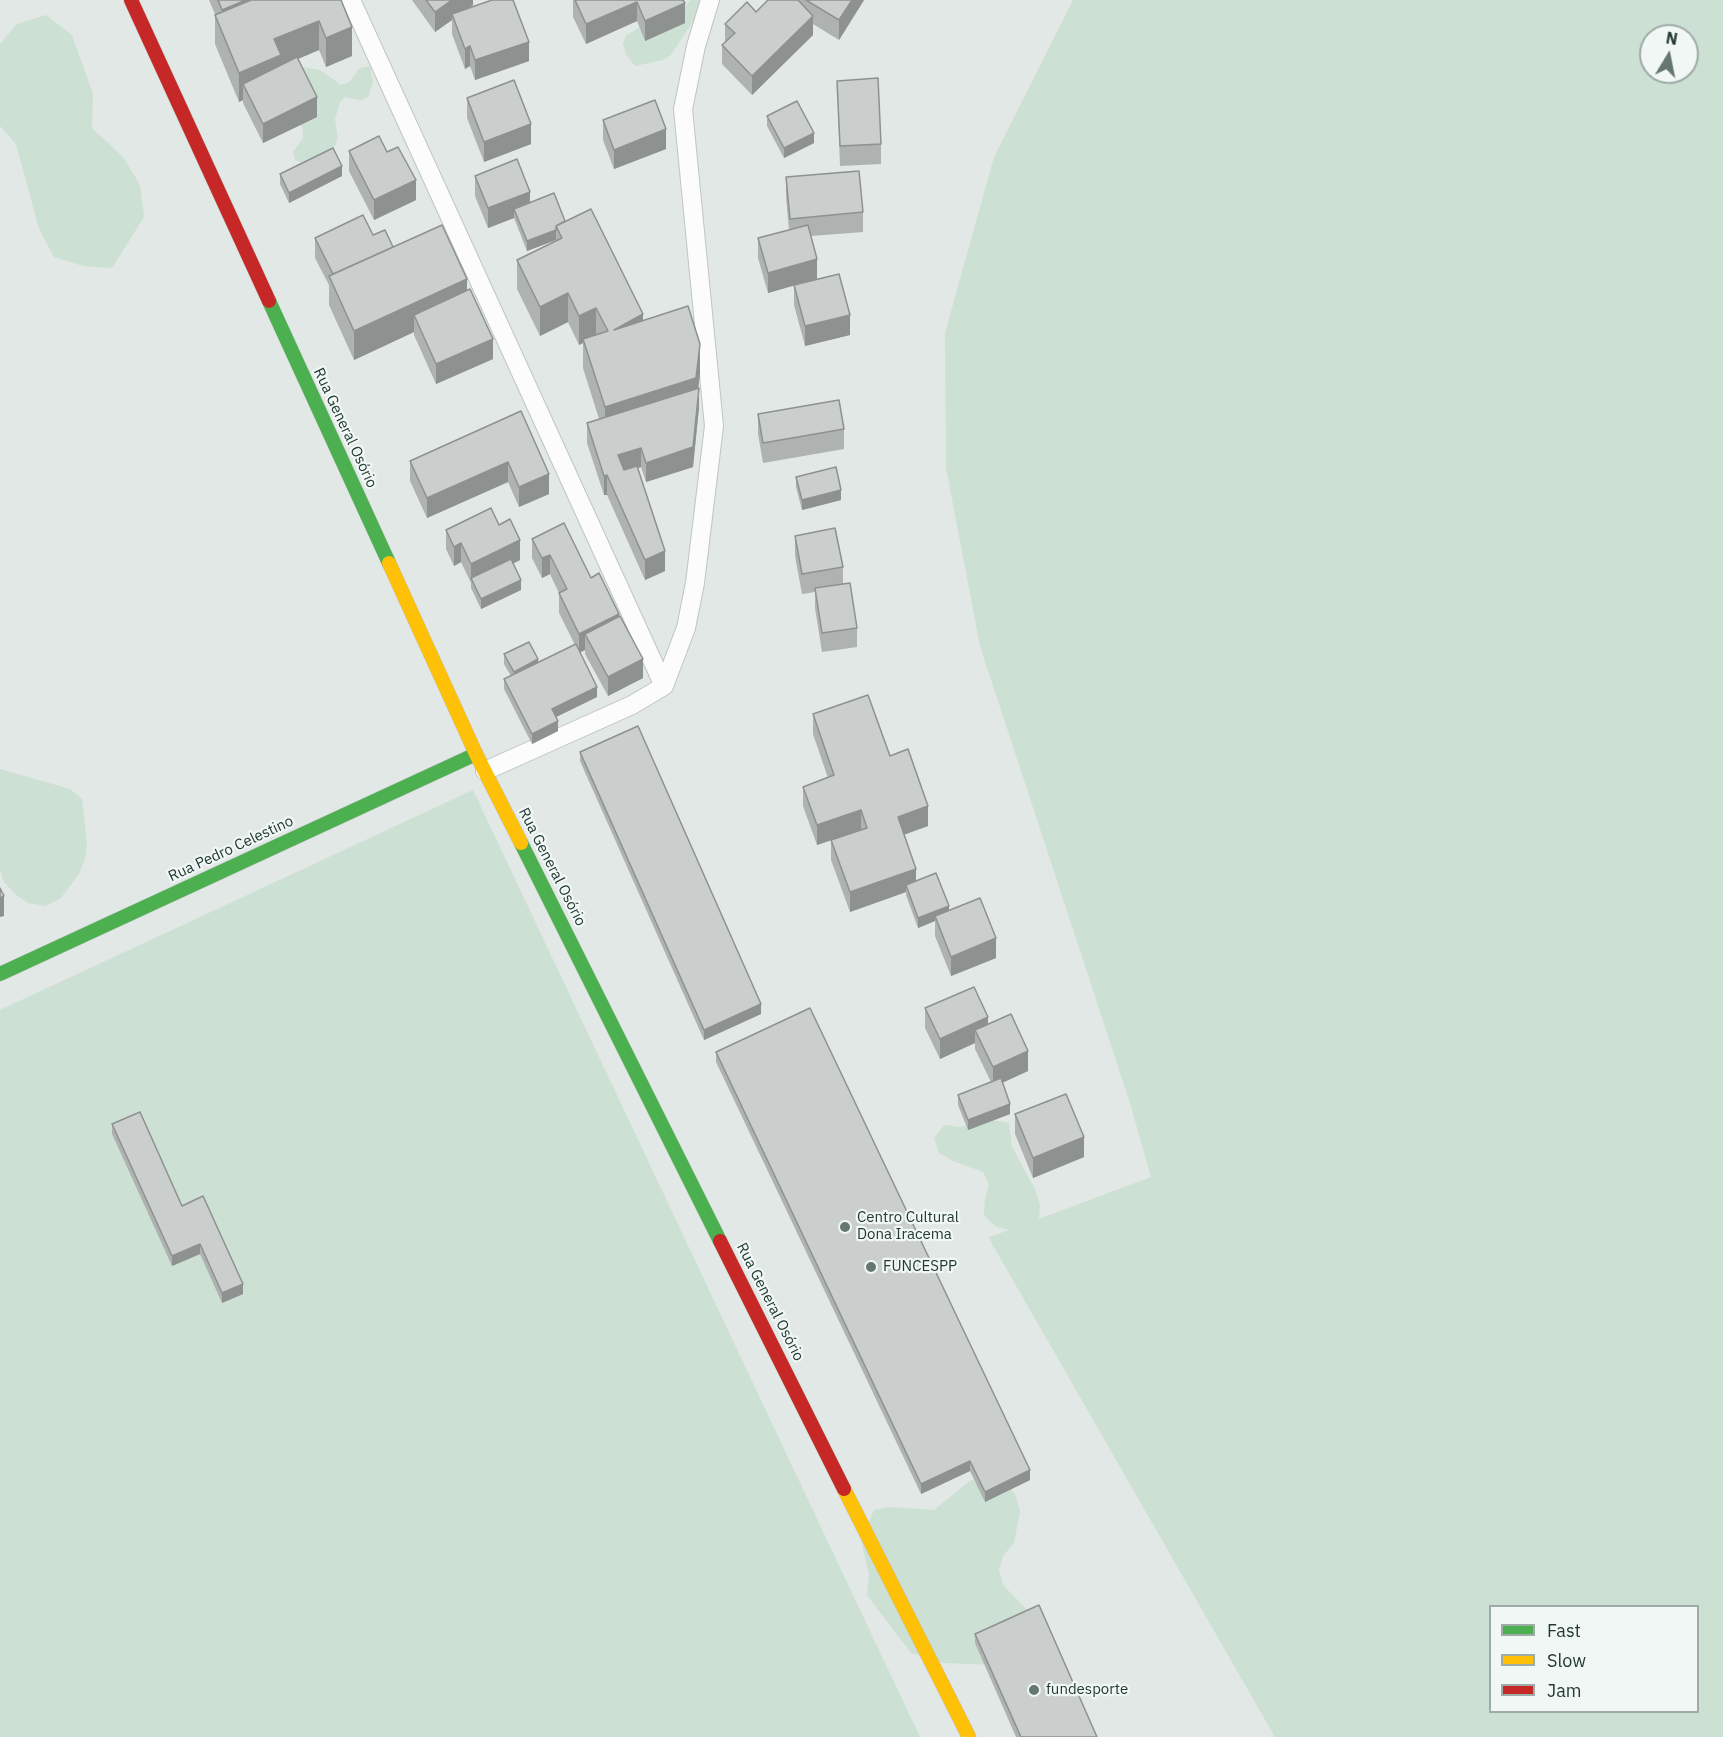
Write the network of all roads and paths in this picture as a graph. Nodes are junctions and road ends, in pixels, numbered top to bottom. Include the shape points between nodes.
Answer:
1 (131, 0) edge
2 (351, 0) edge
3 (710, 0) edge
4 (664, 686) junction
5 (476, 754) junction
6 (485, 771) junction
7 (0, 974) edge
8 (969, 1737) edge

1 - 5 street, Rua General Osório
2 - 4 lane
3 - 4 lane via 683,109 714,426 695,583 686,628
4 - 6 lane via 632,705
5 - 6 street, Rua General Osório
5 - 7 street, Rua Pedro Celestino
6 - 8 street, Rua General Osório

